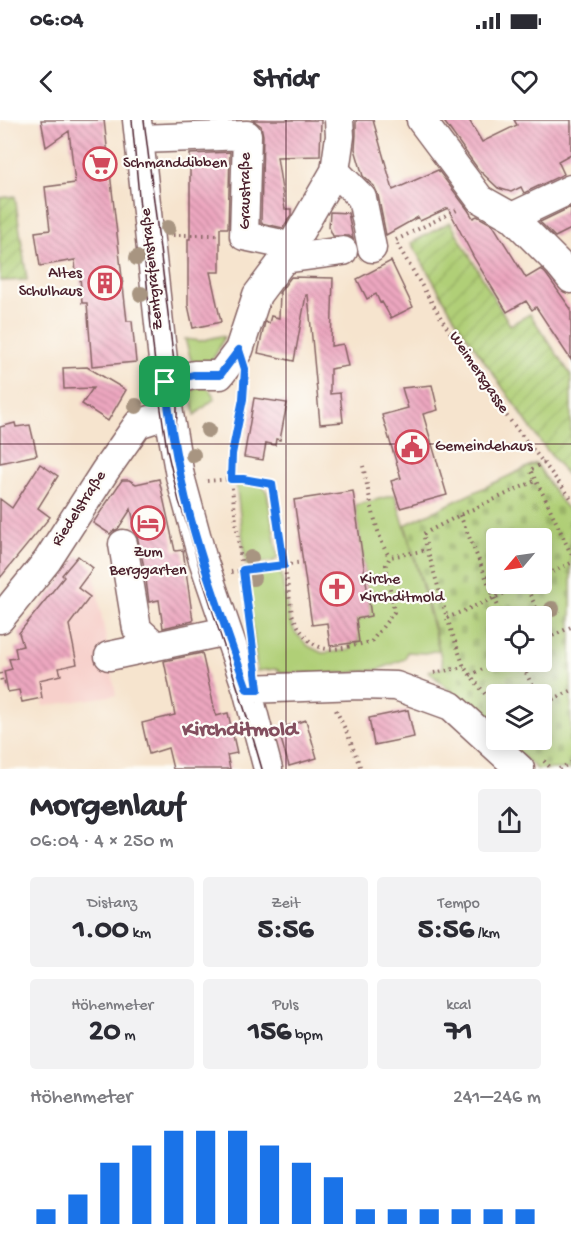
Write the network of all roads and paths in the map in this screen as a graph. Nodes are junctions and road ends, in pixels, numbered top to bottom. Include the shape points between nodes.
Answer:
1 (339, 120) edge
2 (421, 120) edge
3 (139, 129) edge
4 (335, 171) junction
5 (571, 189) edge
6 (480, 200) junction
7 (512, 217) junction
8 (196, 234) dead end
9 (170, 236) dead end
10 (384, 244) junction
11 (343, 251) dead end
12 (287, 254) junction
13 (571, 279) edge
14 (239, 350) junction
15 (165, 382) junction
16 (170, 414) junction
17 (544, 463) junction
18 (363, 466) dead end
19 (231, 479) junction
20 (536, 482) junction
21 (571, 498) edge
22 (460, 514) junction
23 (123, 544) dead end
24 (427, 550) junction
25 (571, 554) edge
26 (390, 557) junction
27 (303, 562) dead end
28 (571, 564) edge
29 (284, 565) junction
30 (243, 570) junction
31 (552, 573) edge
32 (503, 594) edge
33 (494, 598) junction
34 (246, 605) dead end
35 (498, 606) edge
36 (447, 618) junction
37 (0, 619) edge
38 (571, 627) edge
39 (227, 631) junction
40 (552, 636) edge
41 (156, 646) junction
42 (109, 656) dead end
43 (486, 668) edge
44 (0, 674) edge
45 (470, 675) junction
46 (7, 682) dead end
47 (247, 689) junction
48 (571, 691) edge
49 (486, 695) edge
50 (552, 700) edge
51 (333, 704) dead end
52 (571, 763) edge
53 (268, 769) edge
54 (361, 769) edge
55 (520, 769) edge
56 (559, 769) edge

1 - 4 street
2 - 6 street
3 - 12 street, Graustraße via 247,135 244,236 277,243
3 - 15 street, Zentgrafenstraße
4 - 10 street via 362,198
4 - 12 street
5 - 7 street
6 - 7 street
6 - 10 path
7 - 13 street
8 - 9 path
10 - 17 path, Weimersgasse
11 - 12 street
12 - 14 street via 257,295
14 - 15 street via 220,375 194,375
14 - 19 path via 245,369
15 - 16 street, Zentgrafenstraße
16 - 37 street, Riedelstraße via 138,424 47,561
16 - 39 street, Zentgrafenstraße via 180,476
17 - 20 path via 530,470
17 - 21 path, Weimersgasse
18 - 26 path via 379,533
19 - 29 path via 272,484
19 - 30 path
20 - 22 path
20 - 25 path
22 - 24 path via 423,534
22 - 33 path
23 - 41 street via 137,629
24 - 26 path
24 - 36 path
26 - 29 path via 386,565 394,612 371,642 327,649 311,642 298,629
27 - 29 path
28 - 31 path
29 - 30 path
30 - 34 path
32 - 33 path
33 - 35 path
33 - 36 path
36 - 45 path
38 - 40 path
39 - 41 street
39 - 47 street, Zentgrafenstraße
41 - 42 street
43 - 45 path
44 - 46 path via 2,683
45 - 49 path
47 - 53 street, Zentgrafenstraße
47 - 55 street via 396,686 451,706
48 - 50 path
51 - 54 path
52 - 56 path

